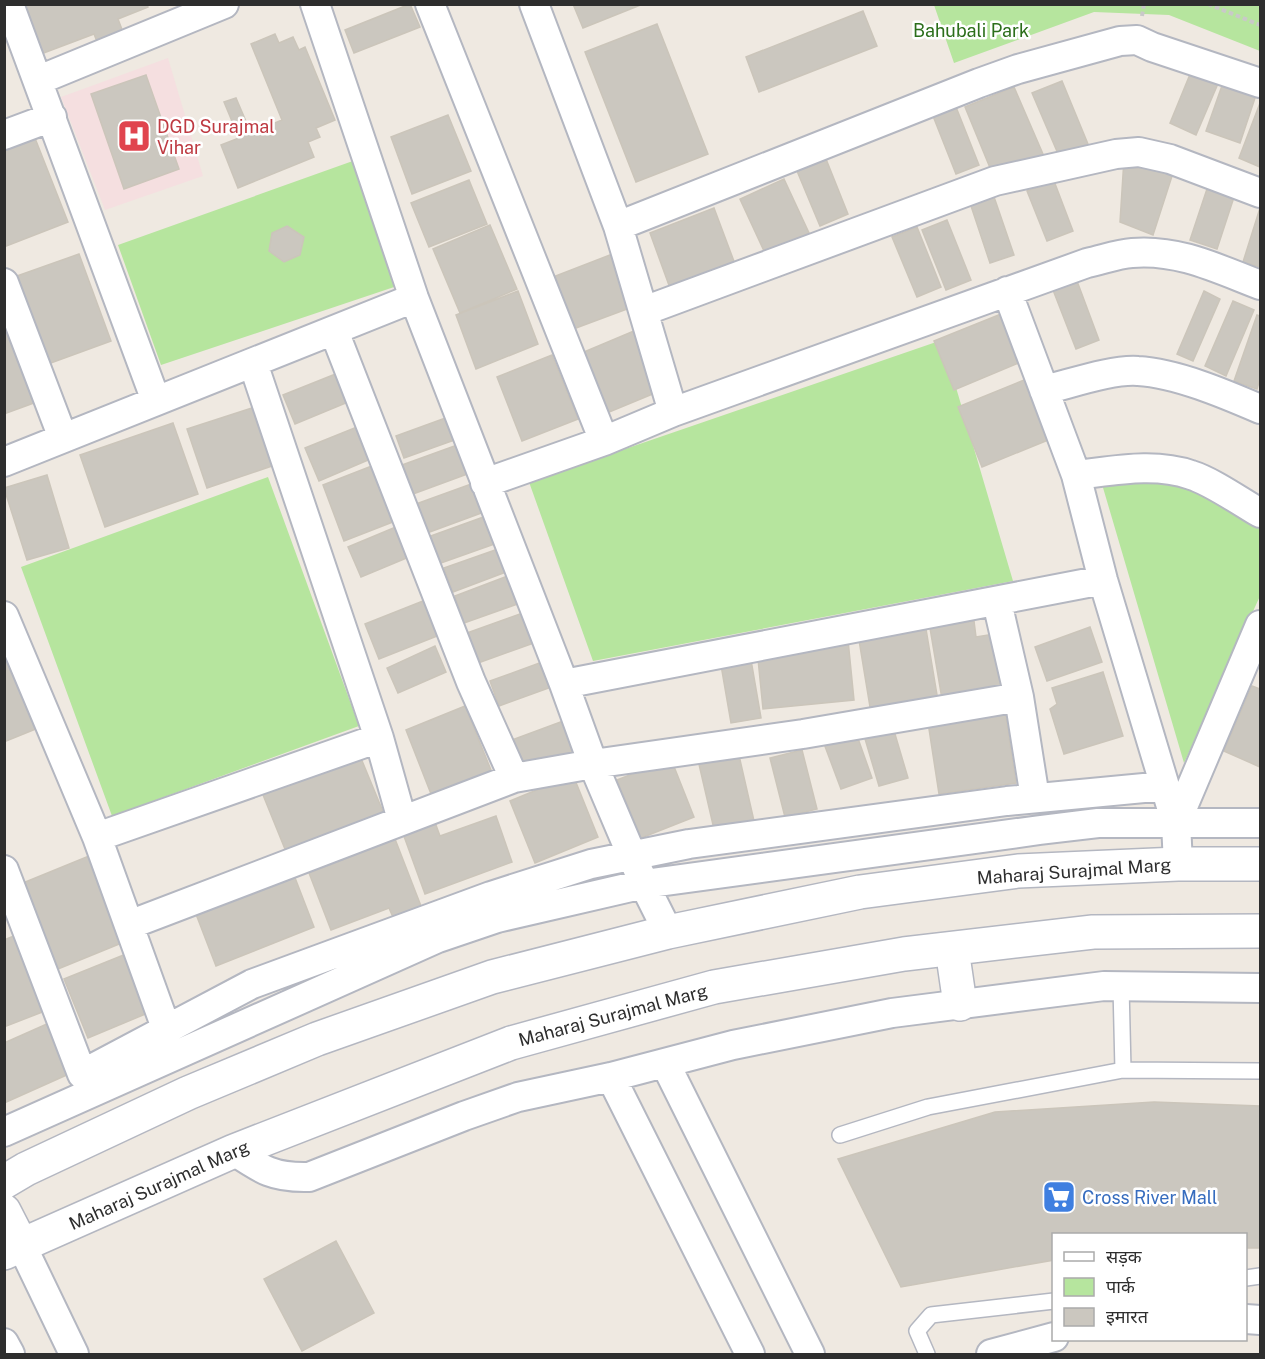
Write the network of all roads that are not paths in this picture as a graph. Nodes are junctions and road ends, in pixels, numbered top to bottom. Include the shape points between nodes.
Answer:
1 (9, 4) edge
2 (224, 4) edge
3 (315, 4) edge
4 (430, 4) edge
5 (534, 4) edge
6 (39, 80) junction
7 (1260, 83) edge
8 (52, 117) junction
9 (4, 135) edge
10 (1260, 193) edge
11 (618, 226) junction
12 (4, 283) edge
13 (1260, 285) edge
14 (1007, 291) junction
15 (414, 298) junction
16 (644, 311) junction
17 (334, 331) junction
18 (253, 363) junction
19 (1044, 390) junction
20 (156, 401) junction
21 (1260, 409) edge
22 (673, 412) junction
23 (63, 438) junction
24 (604, 441) junction
25 (4, 462) edge
26 (1076, 475) junction
27 (485, 483) junction
28 (1260, 513) edge
29 (1103, 580) junction
30 (998, 602) junction
31 (1260, 625) edge
32 (7, 629) edge
33 (564, 684) junction
34 (1018, 697) junction
35 (379, 738) junction
36 (593, 764) junction
37 (514, 778) junction
38 (1165, 786) junction
39 (1035, 798) junction
40 (402, 820) junction
41 (1176, 823) junction
42 (1260, 824) edge
43 (97, 837) junction
44 (632, 856) junction
45 (1178, 864) junction
46 (1260, 864) edge
47 (4, 870) edge
48 (644, 885) junction
49 (129, 925) junction
50 (1260, 931) edge
51 (668, 932) junction
52 (952, 949) junction
53 (1121, 986) junction
54 (1260, 988) edge
55 (960, 1004) junction
56 (166, 1028) junction
57 (665, 1063) junction
58 (1123, 1071) junction
59 (1260, 1071) edge
60 (611, 1077) junction
61 (4, 1132) edge
62 (840, 1135) dead end
63 (234, 1151) junction
64 (4, 1182) edge
65 (4, 1211) edge
66 (13, 1250) edge
67 (1052, 1301) edge
68 (1052, 1337) edge
69 (4, 1342) edge
70 (10, 1354) edge
71 (75, 1354) edge
72 (750, 1354) edge
73 (810, 1354) edge
74 (927, 1354) edge
75 (991, 1354) edge

1 - 6 street
2 - 6 street
3 - 15 street
4 - 24 street
5 - 11 street
6 - 8 street
7 - 11 street via 1137,40 1120,41 979,83
8 - 9 street
8 - 20 street
10 - 16 street via 1170,159 1139,152 1116,154 995,181
11 - 16 street
12 - 23 street
13 - 14 street via 1188,257 1161,252 1131,253 1087,263
14 - 19 street
14 - 22 street
15 - 17 street
15 - 27 street
16 - 22 street
17 - 18 street
17 - 37 street via 471,682
18 - 20 street
18 - 35 street
19 - 21 street via 1137,370 1192,383
19 - 26 street
20 - 23 street
22 - 24 street
23 - 25 street
24 - 27 street
26 - 28 street via 1140,468 1171,470 1193,475
26 - 29 street
27 - 33 street
29 - 30 street
29 - 38 street
30 - 33 street
30 - 34 street
31 - 41 street
32 - 43 street
33 - 36 street
34 - 36 street via 803,734
34 - 39 street
35 - 40 street
35 - 43 street
36 - 37 street
36 - 44 street
37 - 40 street
38 - 39 street
38 - 41 street
39 - 44 street via 689,844
40 - 49 street
41 - 42 street
41 - 45 street
41 - 48 street via 1098,823
43 - 49 street
44 - 48 street
44 - 56 street via 591,864 384,935 252,984
45 - 46 main road, Maharaj Surajmal Marg
45 - 51 main road, Maharaj Surajmal Marg via 1018,871 860,892
47 - 56 street via 82,1074
48 - 51 street
48 - 61 street via 497,918 438,938
49 - 56 street
50 - 52 main road, Maharaj Surajmal Marg via 1093,933
51 - 64 main road, Maharaj Surajmal Marg via 492,977 317,1039 188,1093
52 - 55 main road
52 - 63 main road, Maharaj Surajmal Marg via 714,987 511,1042
53 - 54 street
53 - 55 street
53 - 58 lane
55 - 57 street via 892,1013
57 - 60 street
57 - 73 street
58 - 59 lane
58 - 62 lane via 928,1107
60 - 63 street via 518,1097 309,1177 287,1178 261,1170
60 - 72 street
63 - 66 main road, Maharaj Surajmal Marg
65 - 66 main road
66 - 71 street
67 - 74 lane via 931,1316 917,1331
68 - 75 street
69 - 70 street

